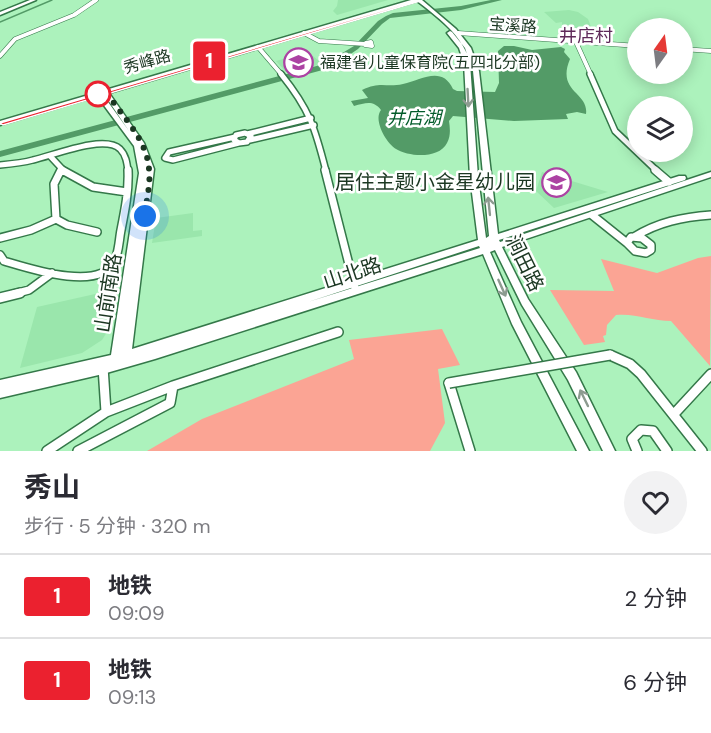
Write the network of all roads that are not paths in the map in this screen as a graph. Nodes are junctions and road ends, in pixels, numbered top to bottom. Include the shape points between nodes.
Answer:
1 (32, 0) edge
2 (96, 0) edge
3 (413, 0) edge
4 (428, 11) junction
5 (0, 13) edge
6 (304, 33) junction
7 (458, 33) junction
8 (576, 42) junction
9 (365, 44) dead end
10 (627, 45) edge
11 (258, 47) junction
12 (693, 50) edge
13 (711, 51) edge
14 (0, 56) edge
15 (103, 93) junction
16 (0, 118) edge
17 (311, 118) junction
18 (0, 123) edge
19 (314, 125) junction
20 (235, 137) junction
21 (249, 137) junction
22 (239, 143) junction
23 (51, 157) junction
24 (0, 165) edge
25 (61, 169) junction
26 (711, 169) edge
27 (711, 174) edge
28 (669, 182) junction
29 (127, 192) junction
30 (592, 215) junction
31 (711, 215) edge
32 (56, 219) junction
33 (97, 232) dead end
34 (9, 236) junction
35 (634, 237) junction
36 (0, 238) edge
37 (495, 242) junction
38 (627, 243) junction
39 (0, 246) edge
40 (484, 246) junction
41 (0, 255) edge
42 (52, 273) junction
43 (355, 287) junction
44 (0, 298) edge
45 (338, 332) dead end
46 (121, 360) junction
47 (103, 365) junction
48 (711, 374) edge
49 (0, 385) edge
50 (173, 387) junction
51 (0, 393) edge
52 (106, 412) junction
53 (674, 414) junction
54 (47, 451) edge
55 (78, 451) edge
56 (470, 451) edge
57 (584, 451) edge
58 (609, 451) edge
59 (637, 451) edge
60 (667, 451) edge
61 (702, 451) edge

1 - 5 main road
2 - 14 street via 74,15 15,39
3 - 4 main road, 涧田路
3 - 6 main road, 秀峰路
3 - 16 main road, 秀峰路
4 - 7 main road, 涧田路
4 -> 40 main road, 涧田路 via 456,39 466,58 474,177
6 - 9 street via 319,41
6 - 11 main road, 秀峰路
7 - 8 street, 宝溪路
37 -> 7 main road, 涧田路 via 474,60
8 - 10 street, 宝溪路
8 - 28 street via 615,131
11 - 15 main road, 秀峰路
11 - 17 street
12 - 13 street
15 - 18 main road, 秀峰路
15 - 46 main road, 山前南路 via 137,146 143,173
17 - 19 street
17 - 21 street
19 - 21 street
19 - 43 street
20 - 21 street
20 - 22 street
20 - 22 street via 169,152 165,158
21 - 22 street
23 - 24 street
23 - 25 street
23 - 29 street via 87,145 120,147 129,172
25 - 29 street via 87,186
25 - 32 street via 54,184
26 - 28 main road, 山北路
27 - 30 main road, 山北路
28 - 37 main road, 山北路
29 - 42 street via 110,269 88,277
30 - 37 main road, 山北路
30 - 38 street
31 - 35 street via 666,222
32 - 33 street
32 - 34 street
34 - 36 street
34 - 39 street
35 - 38 street
35 - 38 street via 649,243 651,250 639,253
37 - 40 main road, 山北路
58 -> 37 main road, 涧田路 via 572,376 525,302
40 - 43 main road, 山北路
40 -> 57 main road, 涧田路 via 517,324
41 - 42 street via 4,261
42 - 44 street via 29,290
43 - 46 main road, 山北路
45 - 50 street
46 - 47 main road, 山北路
47 - 49 main road, 山北路
47 - 51 main road, 山北路
47 - 52 street
48 - 53 street
50 - 52 street
50 - 55 street via 170,403
52 - 54 street
53 - 56 street, bridge via 636,369 610,355 449,383
53 - 61 street
59 - 60 street via 632,439 641,430 654,431

